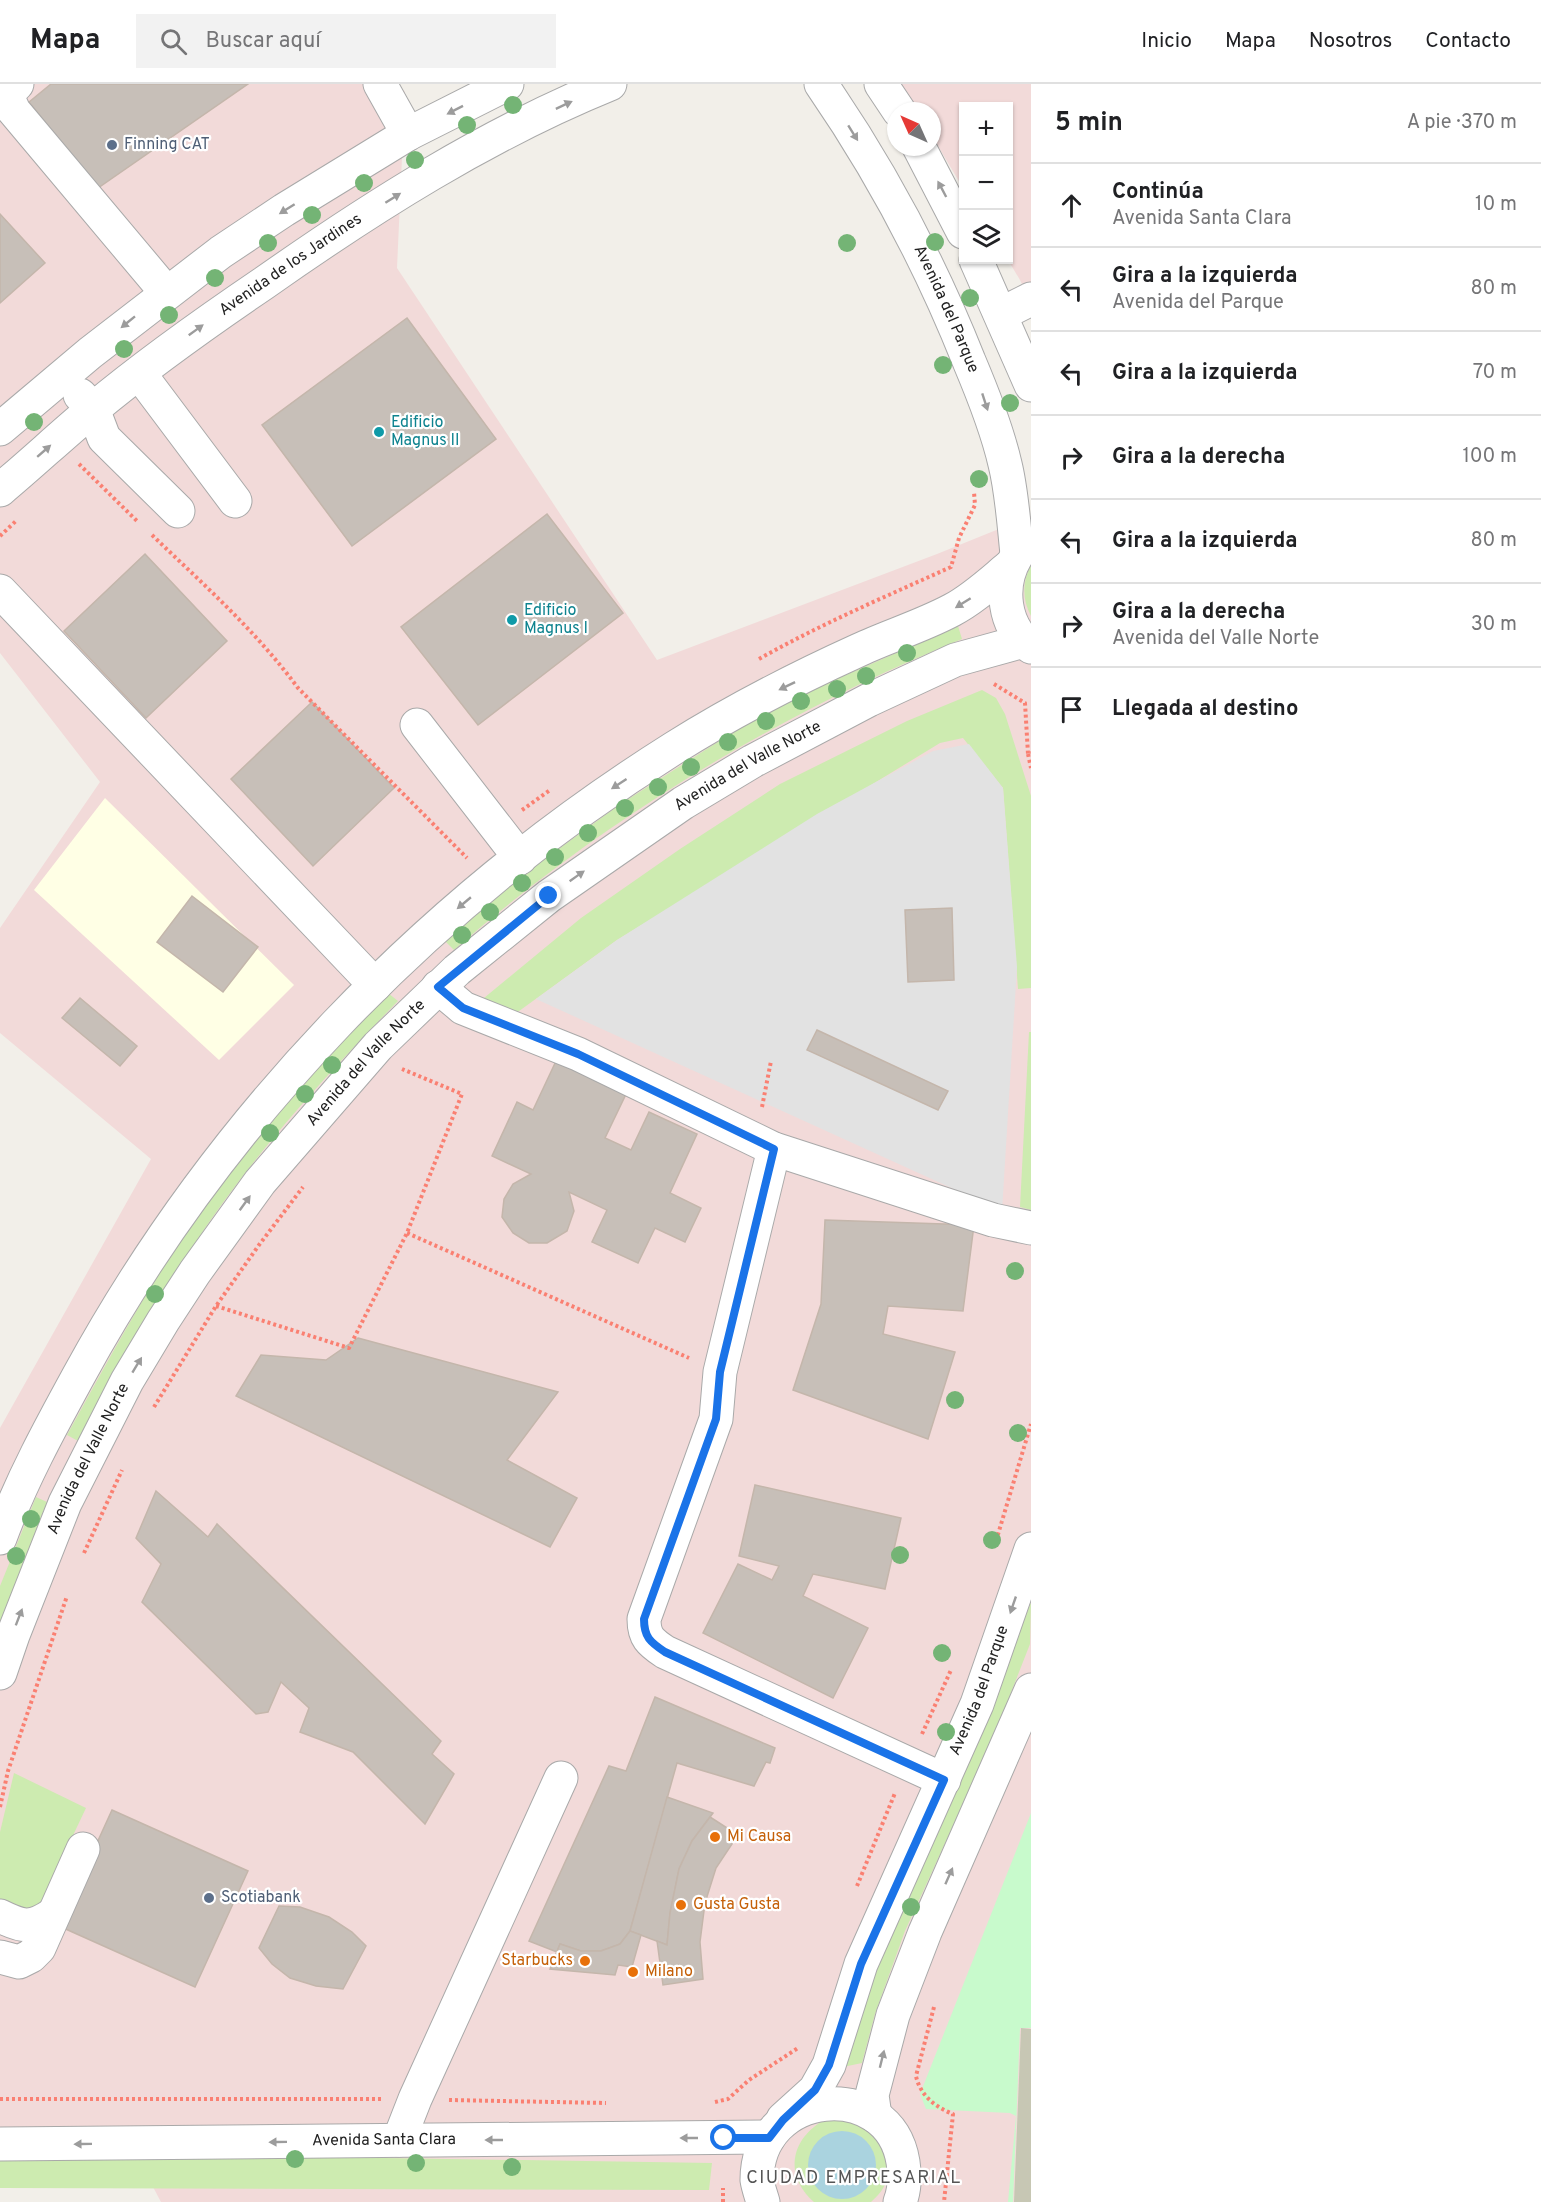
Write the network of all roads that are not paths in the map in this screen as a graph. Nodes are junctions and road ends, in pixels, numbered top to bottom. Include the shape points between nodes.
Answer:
1 (17, 84) edge
2 (380, 84) edge
3 (507, 84) edge
4 (610, 84) edge
5 (821, 84) edge
6 (881, 84) edge
7 (893, 102) edge
8 (408, 134) junction
9 (924, 156) edge
10 (959, 224) edge
11 (978, 264) edge
12 (166, 292) junction
13 (1031, 298) edge
14 (1001, 314) junction
15 (139, 373) junction
16 (62, 376) junction
17 (1031, 385) edge
18 (93, 409) junction
19 (0, 428) edge
20 (1, 481) edge
21 (235, 501) dead end
22 (178, 511) dead end
23 (1019, 553) edge
24 (0, 591) edge
25 (1028, 644) edge
26 (417, 725) dead end
27 (520, 858) junction
28 (426, 935) junction
29 (381, 979) junction
30 (438, 988) junction
31 (765, 1144) junction
32 (1031, 1228) edge
33 (45, 1437) junction
34 (88, 1456) junction
35 (22, 1486) junction
36 (64, 1503) junction
37 (0, 1538) edge
38 (1031, 1550) edge
39 (0, 1673) edge
40 (1031, 1690) edge
41 (561, 1778) dead end
42 (944, 1780) junction
43 (82, 1849) dead end
44 (52, 1915) junction
45 (0, 1916) edge
46 (0, 1957) edge
47 (875, 2116) junction
48 (776, 2128) junction
49 (399, 2140) junction
50 (0, 2144) edge
51 (763, 2202) edge
52 (900, 2202) edge

1 - 12 street via 10,90 14,111
2 - 8 street
3 -> 8 street
15 -> 4 street, Avenida de los Jardines via 292,263 411,187 537,117
5 -> 23 street, Avenida del Parque via 897,206 960,338 1006,465
6 - 7 street
8 -> 12 street via 275,216
10 -> 9 street
11 - 14 street
12 -> 16 street
13 - 14 street
14 - 17 street
15 - 18 street, Avenida de los Jardines
15 - 21 street
16 - 18 street
16 - 19 street
20 -> 18 street, Avenida de los Jardines
18 - 22 street via 104,438
23 - 25 street, Avenida del Parque via 1006,580 1006,602 1011,623
23 -> 27 street via 951,611 858,650 731,714 607,792
24 - 29 street
30 -> 25 street, Avenida del Valle Norte via 549,896 683,803 753,761 955,660
26 - 27 street
27 -> 28 street
28 - 29 street
28 - 30 street
29 - 30 street
29 - 33 street via 300,1064 210,1171 130,1288
30 - 31 street via 463,1008 578,1054
34 -> 30 street, Avenida del Valle Norte via 163,1321 260,1182 331,1097
31 - 32 street via 993,1220
31 - 42 street via 720,1372 716,1419 644,1619 644,1633 665,1652
33 - 34 street
33 - 35 street
34 - 36 street, Avenida del Valle Norte
35 - 36 street
35 - 37 street
39 -> 36 street, Avenida del Valle Norte
38 -> 42 street, Avenida del Parque via 988,1676
47 -> 40 street via 872,2095 893,2014
41 - 49 street
42 - 48 street, Avenida del Parque via 861,1964 829,2065 815,2090
43 - 44 street
44 - 45 street via 34,1925 16,1924
44 - 46 street via 39,1948 31,1956 20,1962
47 - 48 street via 853,2105 828,2102 804,2108
47 - 52 street via 902,2151 905,2174
48 -> 49 street, Avenida Santa Clara
48 - 51 street via 759,2159 757,2182
49 -> 50 street, Avenida Santa Clara

